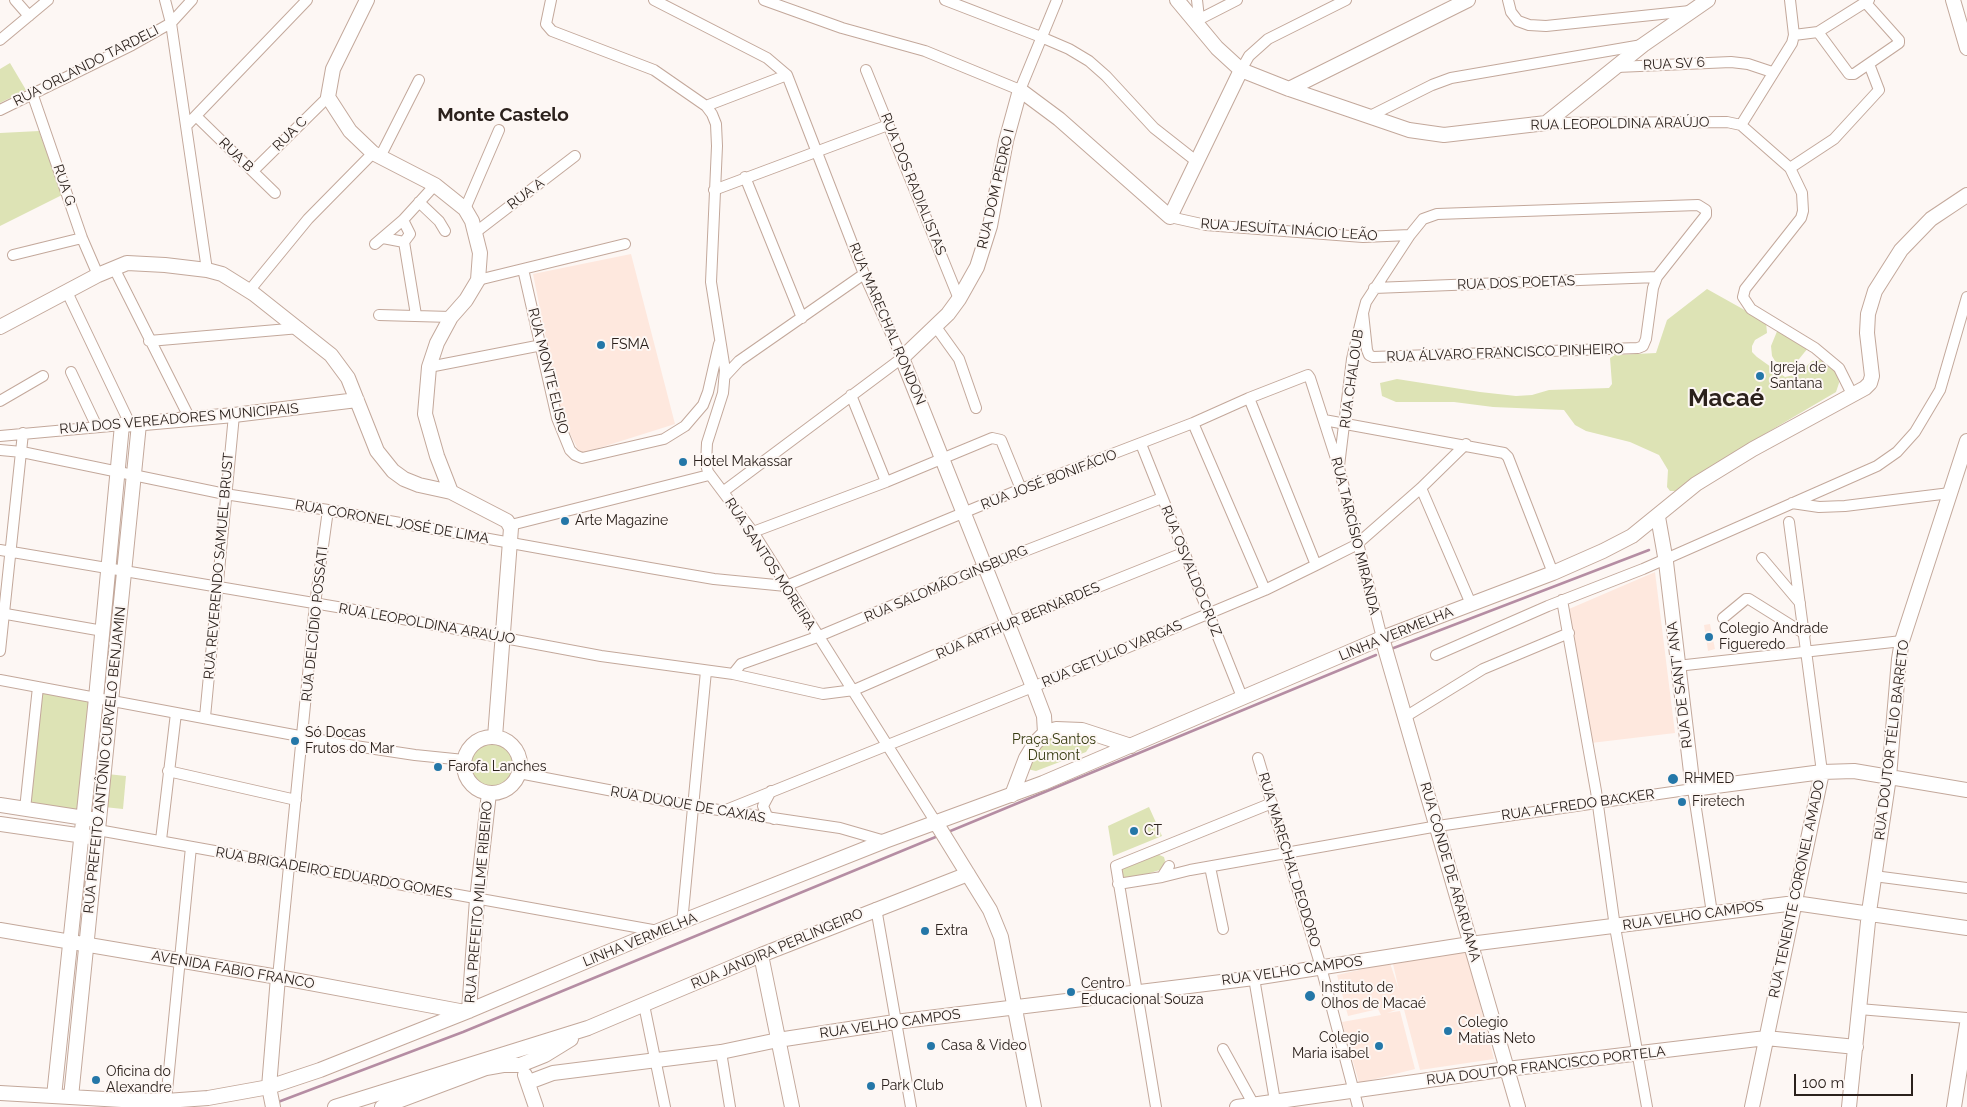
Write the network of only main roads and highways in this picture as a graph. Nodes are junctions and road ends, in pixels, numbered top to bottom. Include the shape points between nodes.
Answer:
1 (367, 0) edge
2 (1177, 0) edge
3 (1468, 0) edge
4 (1708, 0) edge
5 (1953, 0) edge
6 (1967, 48) edge
7 (1241, 70) junction
8 (1289, 90) junction
9 (1967, 195) edge
10 (0, 327) edge
11 (902, 358) joint
12 (357, 400) junction
13 (130, 424) junction
14 (1967, 441) edge
15 (451, 492) junction
16 (1658, 517) junction
17 (1382, 638) junction
18 (1051, 731) junction
19 (1095, 735) junction
20 (495, 737) junction
21 (1131, 746) junction
22 (1891, 747) junction
23 (1026, 758) junction
24 (1092, 762) junction
25 (1822, 772) junction
26 (1868, 772) junction
27 (1889, 777) junction
28 (1043, 783) junction
29 (1693, 789) joint
30 (1967, 790) edge
31 (489, 793) junction
32 (1012, 795) junction
33 (1886, 802) junction
34 (0, 806) edge
35 (84, 818) junction
36 (0, 824) edge
37 (98, 829) junction
38 (940, 830) junction
39 (82, 836) junction
40 (968, 874) junction
41 (1795, 903) junction
42 (1869, 912) junction
43 (1967, 928) edge
44 (0, 930) edge
45 (70, 942) junction
46 (1470, 944) junction
47 (87, 945) junction
48 (761, 955) junction
49 (278, 977) junction
50 (439, 1007) junction
51 (1015, 1008) junction
52 (467, 1012) junction
53 (436, 1024) junction
54 (1967, 1024) edge
55 (1766, 1038) junction
56 (778, 1040) junction
57 (1856, 1047) junction
58 (519, 1050) junction
59 (540, 1050) junction
60 (520, 1065) junction
61 (1507, 1069) junction
62 (553, 1073) junction
63 (529, 1082) junction
64 (269, 1089) junction
65 (0, 1093) edge
66 (54, 1096) junction
67 (71, 1097) junction
68 (382, 1102) edge
69 (1255, 1106) edge
70 (274, 1107) edge
71 (335, 1107) edge
72 (536, 1107) edge
73 (792, 1107) edge
74 (1034, 1107) edge
75 (1237, 1107) edge
76 (1518, 1107) edge
77 (1752, 1107) edge
78 (1849, 1107) edge
79 (1954, 1107) edge

1 - 15 main road via 333,69 328,97 350,131 376,155 435,185 465,209 476,232 480,253 478,280 451,317 429,367 425,414
2 - 7 main road, RUA LEOPOLDINA ARAÚJO
3 - 8 main road
4 - 8 main road, RUA LEOPOLDINA ARAÚJO via 1643,45 1546,123 1444,135 1409,130
5 - 6 main road
7 - 8 main road, RUA LEOPOLDINA ARAÚJO
7 - 11 main road, RUA DOM PEDRO I via 1170,217 1059,119 1020,90 985,245 977,267 959,299 936,327
9 - 16 main road, LINHA VERMELHA via 1931,218 1901,250 1875,292 1868,314 1870,383 1753,448 1696,484
10 - 12 main road via 114,268 134,263 207,270 222,274 300,328 340,366
11 - 18 main road, RUA MARECHAL RONDON
12 - 13 main road, RUA DOS VEREADORES MUNICIPAIS
12 - 15 main road via 386,464 404,479
13 - 35 main road, RUA PREFEITO ANTÔNIO CURVELO BENJAMIN via 118,472
13 - 37 main road, RUA PREFEITO ANTÔNIO CURVELO BENJAMIN via 134,476
14 - 22 main road, RUA DOUTOR TÉLIO BARRETO via 1902,642
15 - 20 main road via 511,525
16 - 17 main road, LINHA VERMELHA via 1632,536 1553,573
16 - 29 main road, RUA DE SANT' ANA
17 - 21 main road, LINHA VERMELHA
17 - 46 main road, RUA CONDE DE ARARUAMA
18 - 19 main road via 1082,730
18 - 23 main road via 1035,742
19 - 21 main road
19 - 24 main road via 1099,749
20 - 31 main road via 515,749 520,765 519,773 507,788
20 - 31 main road via 483,738 473,744 464,760 465,773 471,784
21 - 24 main road, LINHA VERMELHA
22 - 26 main road via 1879,766
22 - 27 main road, RUA DOUTOR TÉLIO BARRETO
23 - 28 main road via 1025,768 1029,776
23 - 32 main road
24 - 28 main road, LINHA VERMELHA
25 - 26 main road, RUA ALFREDO BACKER
25 - 29 main road, RUA ALFREDO BACKER
25 - 41 main road, RUA TENENTE CORONEL AMADO
26 - 27 main road, RUA ALFREDO BACKER
26 - 33 main road
27 - 30 main road, RUA ALFREDO BACKER
27 - 33 main road, RUA DOUTOR TÉLIO BARRETO
28 - 32 main road, LINHA VERMELHA
31 - 52 main road, RUA PREFEITO MILME RIBEIRO
32 - 38 main road, LINHA VERMELHA
33 - 42 main road, RUA DOUTOR TÉLIO BARRETO
34 - 35 main road
35 - 37 main road
35 - 39 main road, RUA PREFEITO ANTÔNIO CURVELO BENJAMIN
36 - 39 main road
37 - 39 main road
37 - 47 main road, RUA PREFEITO ANTÔNIO CURVELO BENJAMIN
38 - 40 main road
38 - 52 main road, LINHA VERMELHA via 885,841 658,931
39 - 45 main road, RUA PREFEITO ANTÔNIO CURVELO BENJAMIN
40 - 48 main road, RUA JANDIRA PERLINGEIRO
40 - 51 main road via 990,910 1001,937
41 - 42 main road, RUA VELHO CAMPOS
41 - 46 main road, RUA VELHO CAMPOS
41 - 55 main road, RUA TENENTE CORONEL AMADO
42 - 43 main road, RUA VELHO CAMPOS
42 - 57 main road, RUA DOUTOR TÉLIO BARRETO
44 - 45 main road, AVENIDA FABIO FRANCO
45 - 47 main road, AVENIDA FABIO FRANCO
45 - 66 main road, RUA PREFEITO ANTÔNIO CURVELO BENJAMIN
46 - 51 main road, RUA VELHO CAMPOS via 1254,978
46 - 61 main road, RUA CONDE DE ARARUAMA
47 - 49 main road, AVENIDA FABIO FRANCO
47 - 67 main road, RUA PREFEITO ANTÔNIO CURVELO BENJAMIN
48 - 56 main road
48 - 59 main road, RUA JANDIRA PERLINGEIRO
49 - 50 main road, AVENIDA FABIO FRANCO
49 - 64 main road
50 - 52 main road, AVENIDA FABIO FRANCO
50 - 53 main road via 440,1016
51 - 56 main road, RUA VELHO CAMPOS
51 - 74 main road
52 - 53 main road, LINHA VERMELHA
53 - 64 main road, LINHA VERMELHA
54 - 79 main road
55 - 57 main road, RUA DOUTOR FRANCISCO PORTELA
55 - 61 main road, RUA DOUTOR FRANCISCO PORTELA
55 - 77 main road, RUA TENENTE CORONEL AMADO
56 - 62 main road, RUA VELHO CAMPOS via 721,1052
56 - 73 main road
57 - 78 main road, RUA DOUTOR TÉLIO BARRETO
58 - 59 main road, RUA JANDIRA PERLINGEIRO
58 - 60 main road
58 - 68 main road, RUA JANDIRA PERLINGEIRO
59 - 60 main road, RUA JANDIRA PERLINGEIRO
59 - 62 main road
60 - 63 main road
60 - 68 main road, RUA JANDIRA PERLINGEIRO via 486,1068
61 - 69 main road, RUA DOUTOR FRANCISCO PORTELA
61 - 76 main road, RUA CONDE DE ARARUAMA
62 - 63 main road, RUA VELHO CAMPOS
63 - 72 main road
64 - 67 main road, LINHA VERMELHA via 166,1101
64 - 70 main road
65 - 66 main road, LINHA VERMELHA
66 - 67 main road, LINHA VERMELHA
68 - 71 main road, RUA JANDIRA PERLINGEIRO
69 - 75 main road, RUA DOUTOR FRANCISCO PORTELA

